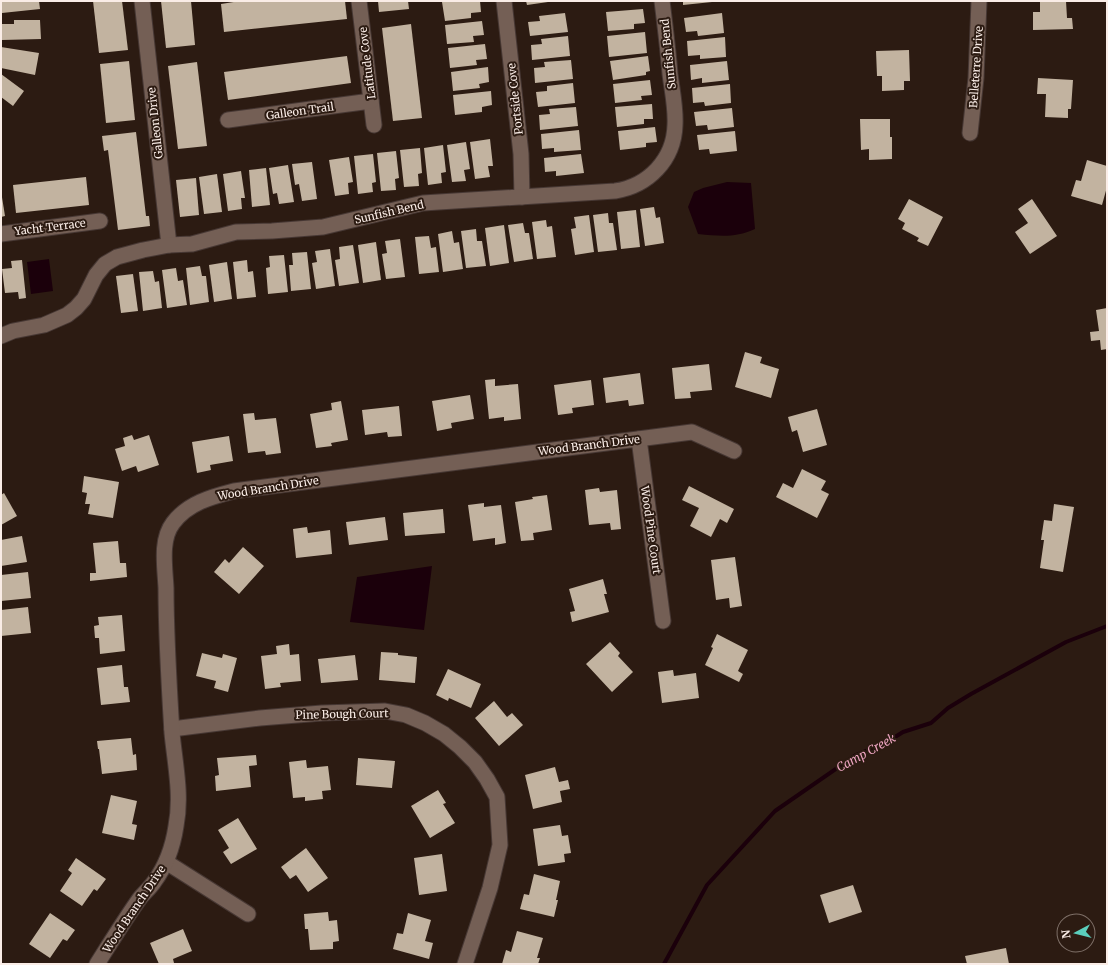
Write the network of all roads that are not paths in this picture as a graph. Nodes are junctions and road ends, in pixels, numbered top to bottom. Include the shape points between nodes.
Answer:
1 (142, 1) edge
2 (359, 1) edge
3 (504, 1) edge
4 (662, 1) edge
5 (979, 1) edge
6 (371, 101) junction
7 (228, 120) dead end
8 (374, 125) dead end
9 (970, 133) dead end
10 (522, 197) junction
11 (100, 221) dead end
12 (1, 234) edge
13 (169, 245) junction
14 (1, 336) edge
15 (639, 439) junction
16 (734, 451) dead end
17 (664, 621) dead end
18 (172, 729) junction
19 (166, 862) junction
20 (248, 914) dead end
21 (97, 964) edge
22 (465, 964) edge

1 - 13 street, Galleon Drive
2 - 6 street, Latitude Cove
3 - 10 street, Portside Cove via 521,154
4 - 10 street, Sunfish Bend via 675,125 669,150 659,167 641,183 621,190
5 - 9 street, Belleterre Drive via 976,78
6 - 7 street, Galleon Trail
6 - 8 street, Latitude Cove
10 - 13 street, Sunfish Bend via 423,204 323,227 236,232 192,244
11 - 12 street, Yacht Terrace
13 - 14 street, Sunfish Bend via 111,260 100,269 84,299 72,312 44,325
15 - 16 street, Wood Branch Drive via 692,432
15 - 17 street, Wood Pine Court
15 - 18 street, Wood Branch Drive via 234,491 206,498 188,509 173,523 165,542
18 - 19 street, Wood Branch Drive via 179,803 173,845
18 - 22 street, Pine Bough Court via 260,718 385,711 406,715 425,723 460,746 483,773 497,797 500,845 490,888
19 - 20 street
19 - 21 street, Wood Branch Drive

